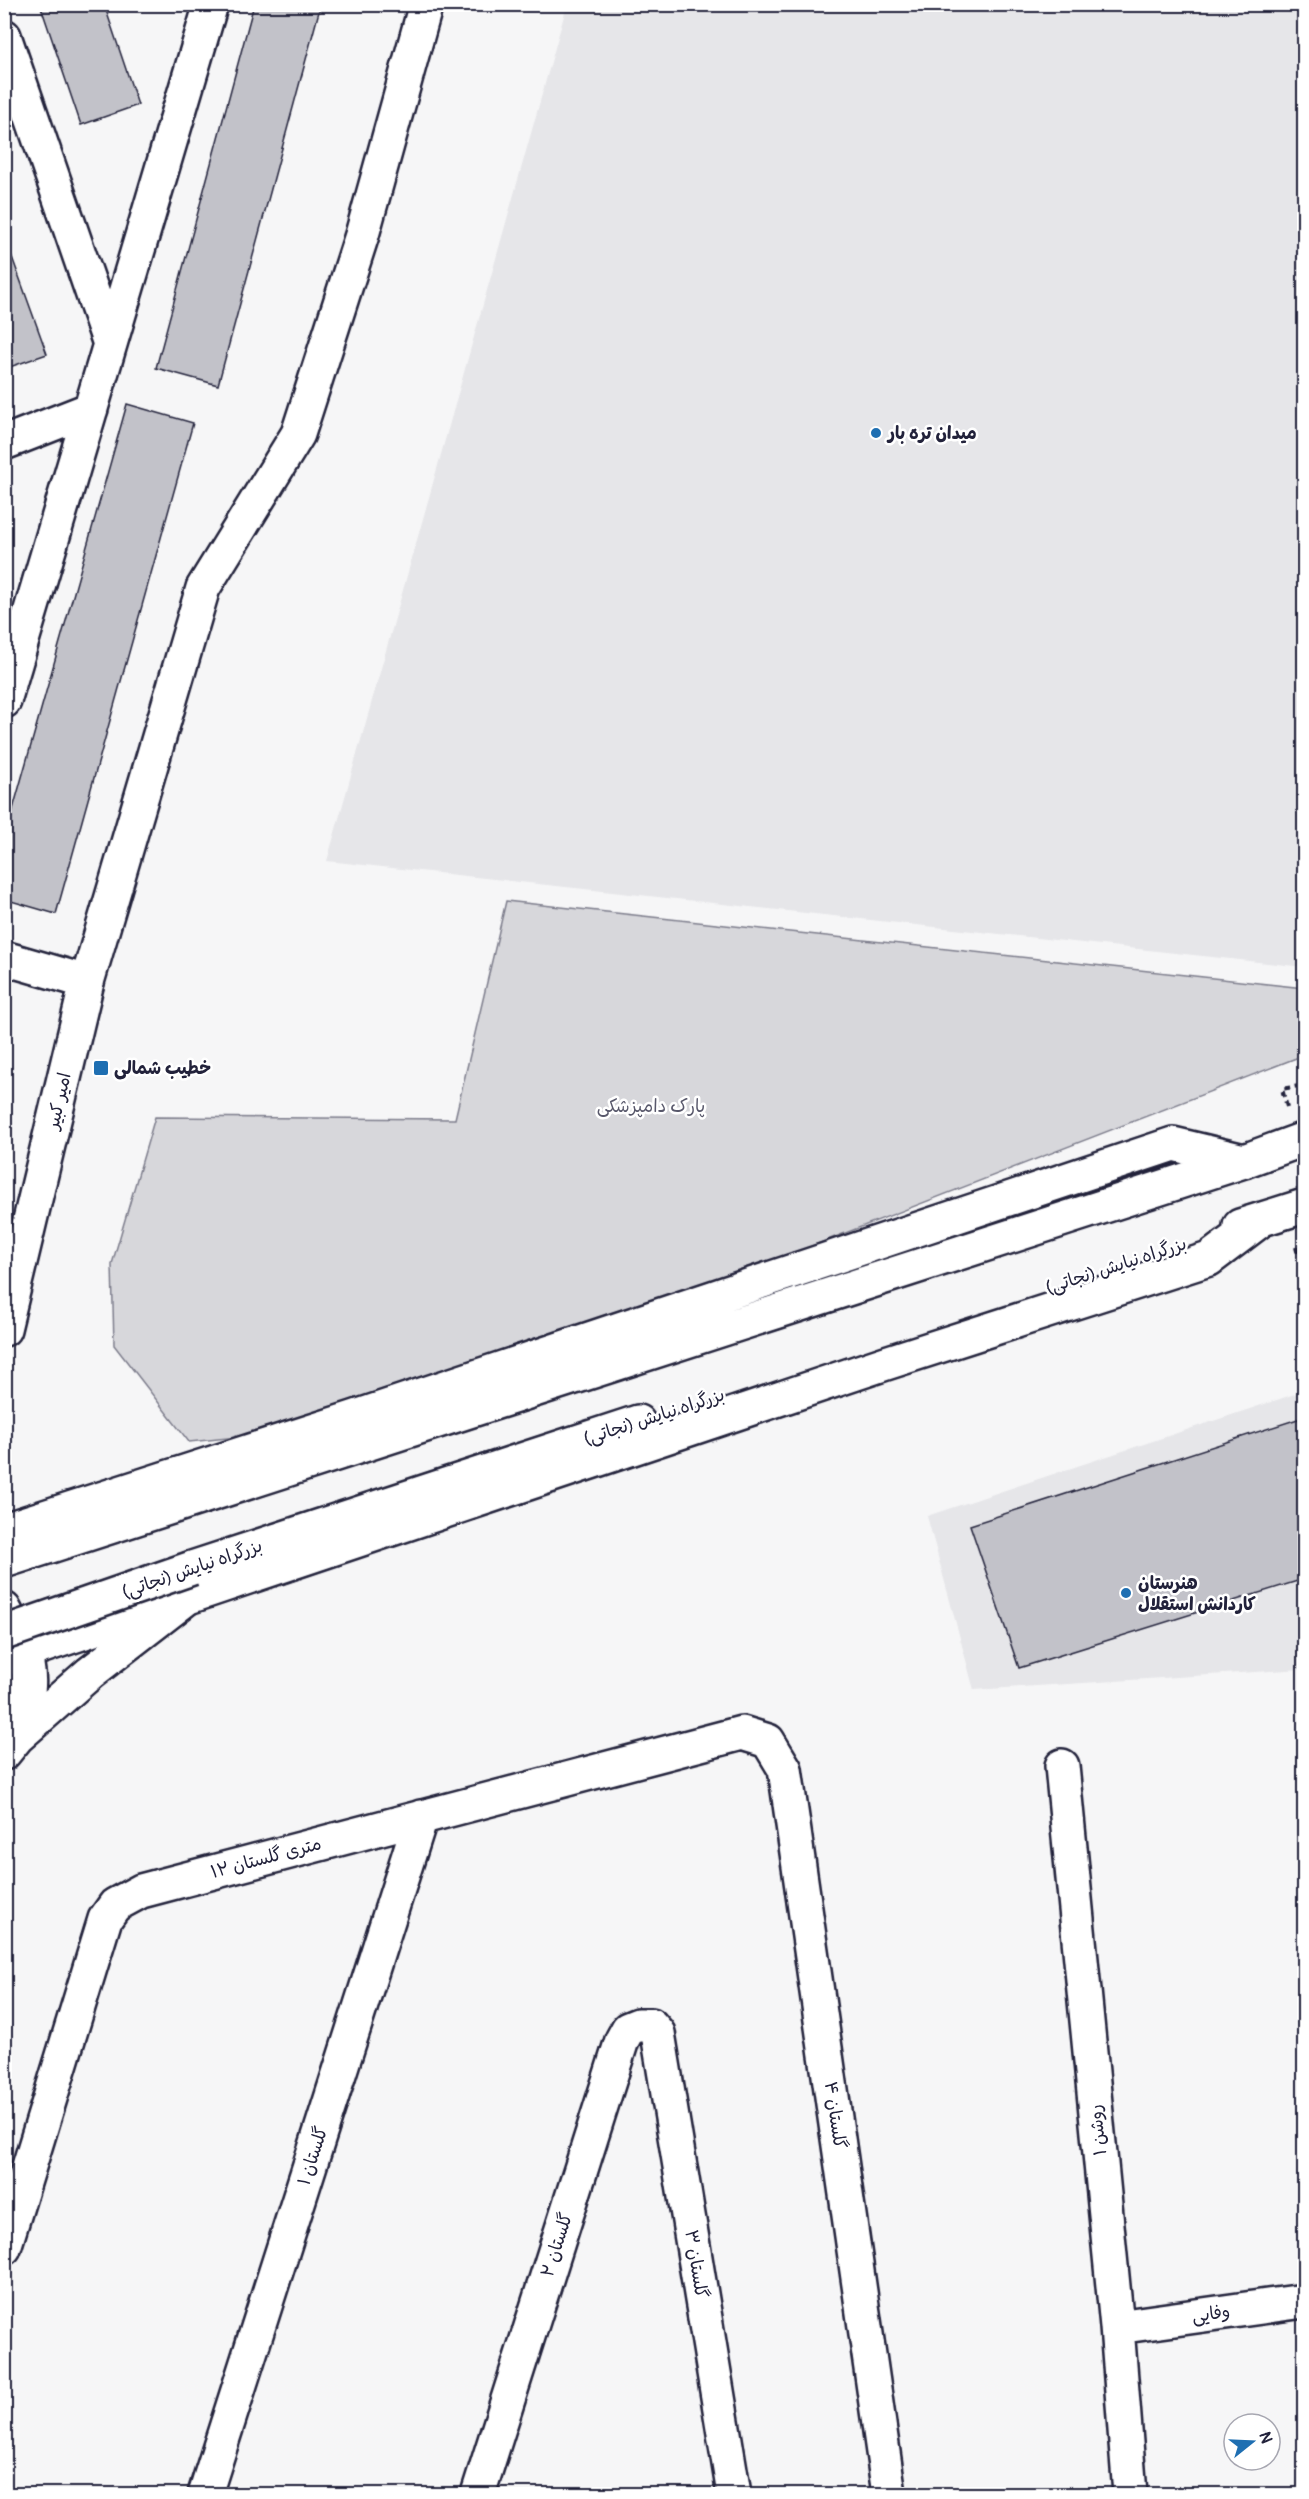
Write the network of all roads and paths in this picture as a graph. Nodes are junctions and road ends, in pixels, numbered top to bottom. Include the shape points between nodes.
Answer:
1 (210, 4) edge
2 (426, 4) edge
3 (4, 36) edge
4 (110, 344) junction
5 (91, 409) junction
6 (4, 443) edge
7 (8, 672) edge
8 (4, 958) edge
9 (87, 982) junction
10 (1305, 1085) edge
11 (1282, 1089) dead end
12 (1305, 1139) edge
13 (1244, 1161) junction
14 (1305, 1206) edge
15 (1262, 1219) junction
16 (1305, 1249) edge
17 (1297, 1251) dead end
18 (4, 1329) edge
19 (4, 1530) edge
20 (4, 1561) edge
21 (186, 1598) junction
22 (4, 1609) edge
23 (11, 1648) edge
24 (768, 1741) joint
25 (11, 1745) edge
26 (1062, 1766) dead end
27 (421, 1817) junction
28 (658, 2033) joint
29 (4, 2248) edge
30 (1305, 2301) edge
31 (1117, 2327) junction
32 (206, 2494) edge
33 (478, 2494) edge
34 (734, 2494) edge
35 (889, 2494) edge
36 (1130, 2494) edge

1 - 4 main road
2 - 9 main road, امیر کبیر via 362,235 298,434 203,588
3 - 4 main road
4 - 5 main road
5 - 6 main road
5 - 7 main road
8 - 9 main road
9 - 18 main road, امیر کبیر
10 - 11 path
12 - 13 main road
13 - 19 main road via 1173,1144 353,1418
13 - 20 main road
14 - 15 main road, بزرگراه نیایش (نجاتی)
15 - 21 main road via 1209,1259
15 - 23 main road, بزرگراه نیایش (نجاتی), bridge via 203,1564
16 - 17 path
21 - 23 main road
21 - 25 main road via 90,1673
22 - 23 main road via 18,1636
23 - 25 main road via 28,1672 28,1690
24 - 27 main road, ۱۲ متری گلستان via 742,1733
24 - 35 main road, گلستان ۴ via 785,1769
26 - 31 main road, روشن ۱
27 - 29 main road, ۱۲ متری گلستان via 141,1892 115,1905 105,1919
27 - 32 main road, گلستان ۱
28 - 33 main road, گلستان ۲ via 651,2025 638,2025 628,2029 622,2040
28 - 34 main road, گلستان ۳
30 - 31 main road, وفایی
31 - 36 main road, روشن ۱

